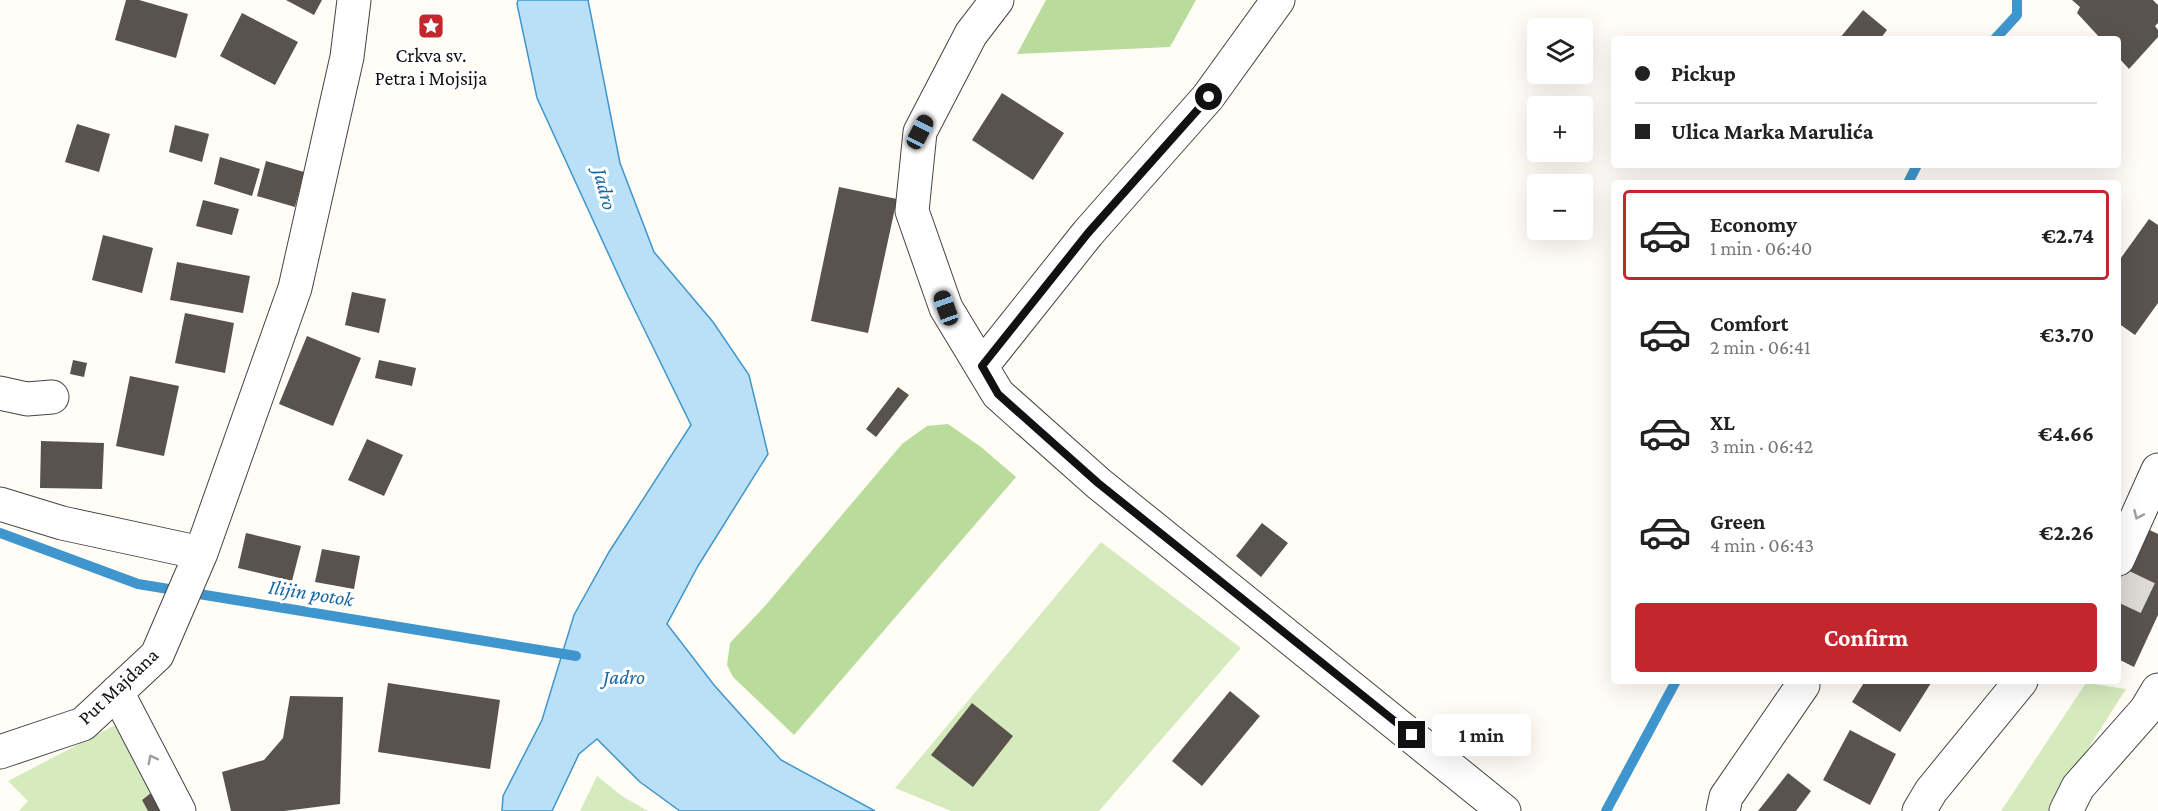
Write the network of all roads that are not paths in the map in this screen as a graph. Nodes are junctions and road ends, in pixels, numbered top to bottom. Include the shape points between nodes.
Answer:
1 (354, 0) edge
2 (997, 0) edge
3 (1278, 0) edge
4 (982, 366) junction
5 (0, 393) edge
6 (52, 397) dead end
7 (2158, 470) edge
8 (0, 504) edge
9 (2121, 552) edge
10 (197, 562) junction
11 (2019, 684) edge
12 (1803, 685) dead end
13 (2158, 690) edge
14 (117, 692) junction
15 (0, 752) edge
16 (179, 811) edge
17 (1504, 811) edge
18 (1723, 811) edge
19 (1919, 811) edge
20 (2066, 811) edge

1 - 10 street, Put Majdana via 347,57 295,288
2 - 4 street via 971,34 920,132 912,211 946,308
3 - 4 street via 1209,97 1088,233
4 - 17 street via 998,394 1098,483
5 - 6 street via 27,399
7 -> 9 street
8 - 10 street
10 - 14 street, Put Majdana via 157,654
11 - 19 street
12 - 18 street via 1726,797
13 - 20 street via 2146,710 2078,787
14 - 15 street, Put Majdana via 84,724
16 -> 14 street

